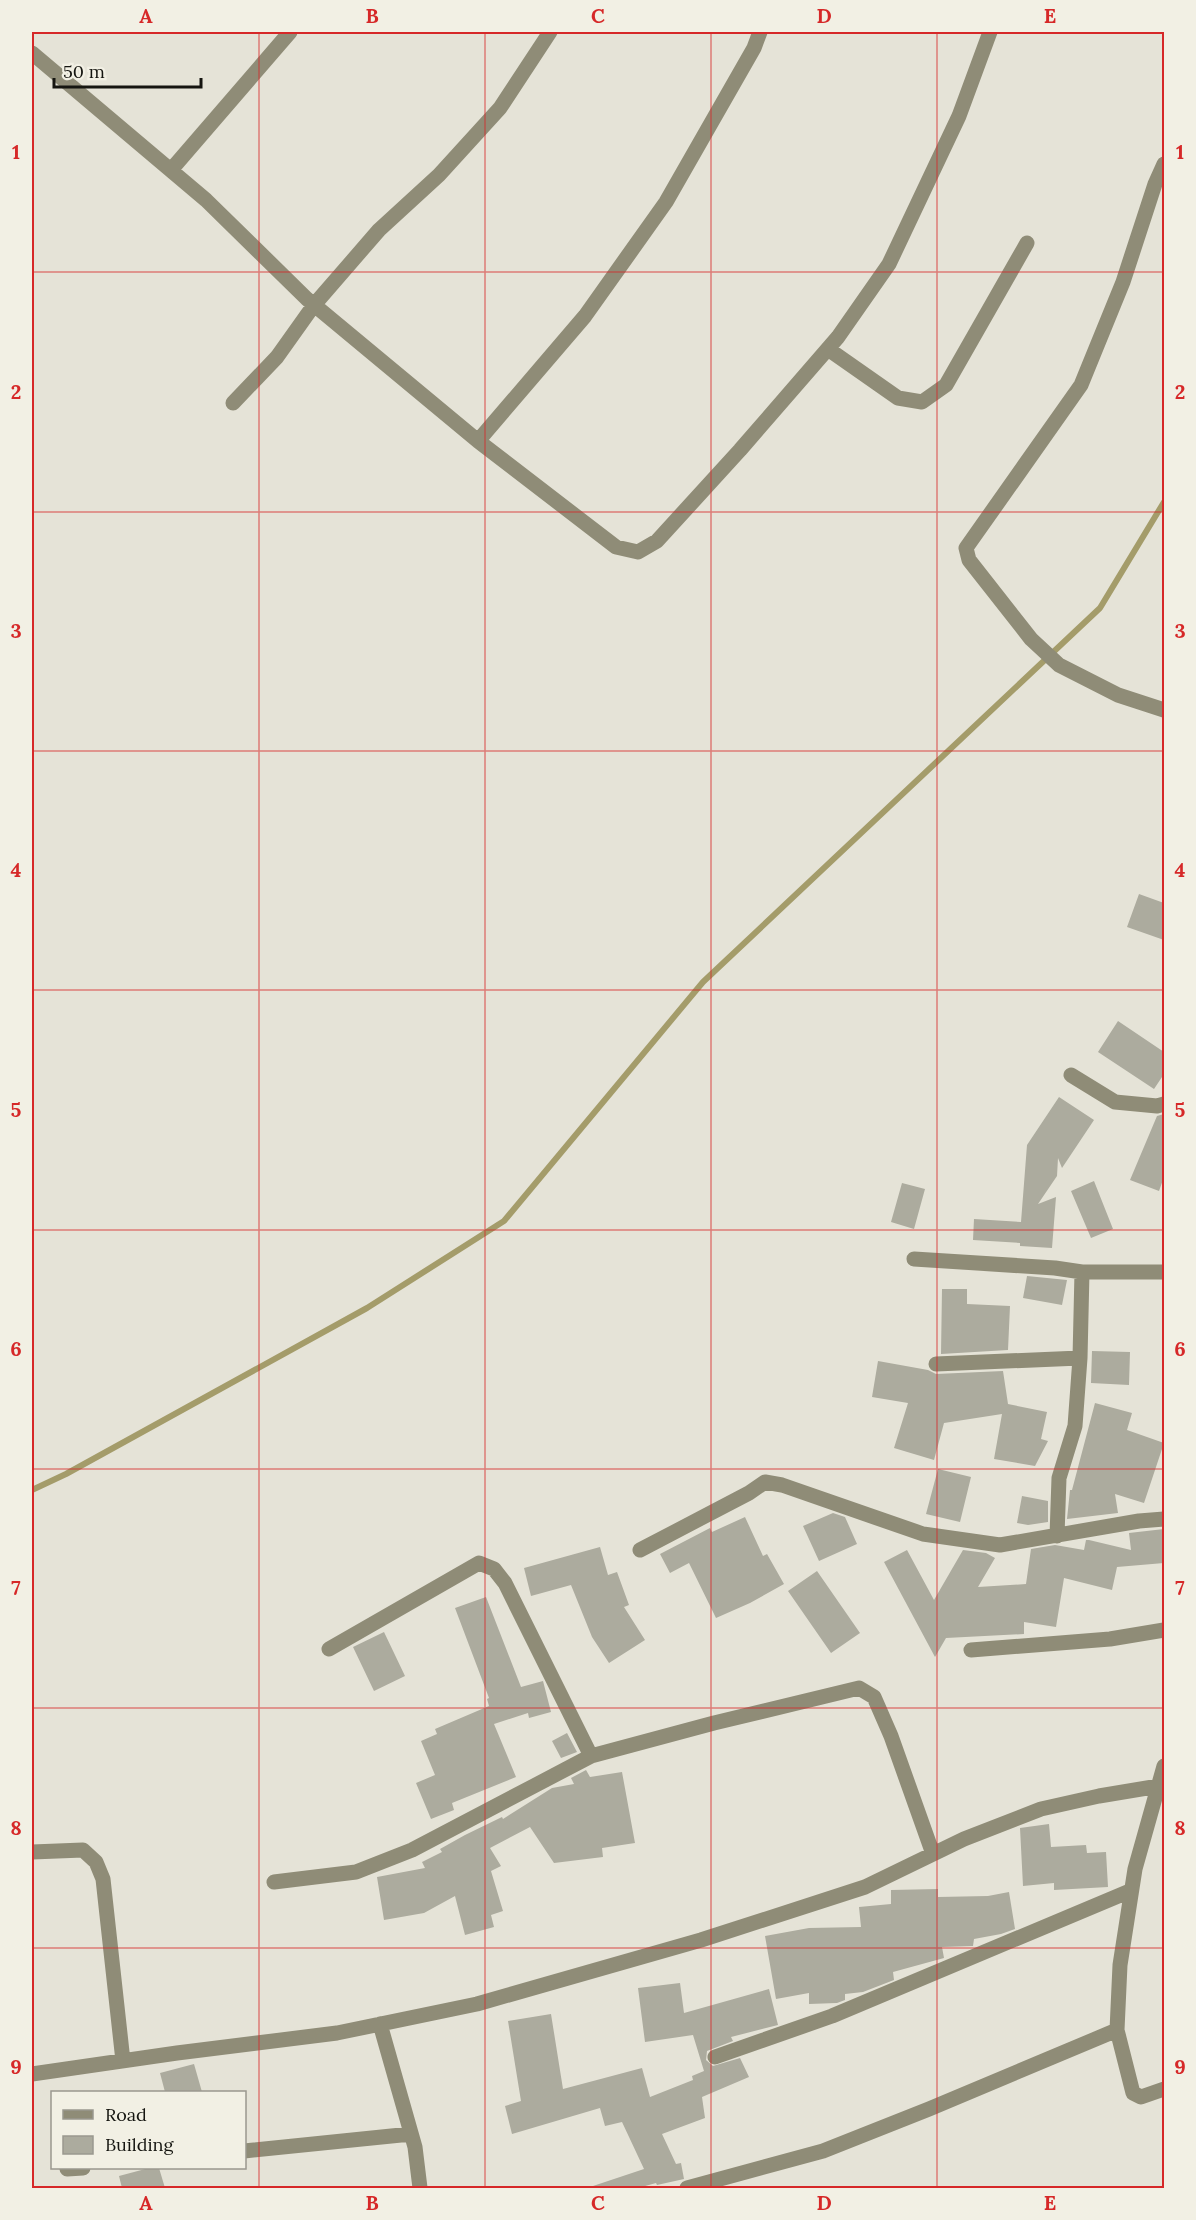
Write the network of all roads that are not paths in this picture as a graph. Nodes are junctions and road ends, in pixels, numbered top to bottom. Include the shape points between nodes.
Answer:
1 (290, 32) edge
2 (550, 32) edge
3 (760, 32) edge
4 (990, 32) edge
5 (32, 53) edge
6 (1164, 164) edge
7 (171, 170) junction
8 (1027, 243) dead end
9 (314, 305) junction
10 (828, 349) junction
11 (232, 403) dead end
12 (478, 441) junction
13 (1164, 710) edge
14 (1071, 1075) dead end
15 (1164, 1104) edge
16 (914, 1259) dead end
17 (1082, 1272) junction
18 (1164, 1272) edge
19 (1080, 1358) junction
20 (936, 1364) dead end
21 (1164, 1520) edge
22 (1057, 1536) junction
23 (640, 1550) dead end
24 (1164, 1630) edge
25 (329, 1649) dead end
26 (971, 1650) dead end
27 (591, 1756) junction
28 (1164, 1766) edge
29 (1159, 1786) junction
30 (32, 1852) edge
31 (933, 1854) junction
32 (274, 1882) dead end
33 (1130, 1891) junction
34 (380, 2024) junction
35 (1117, 2030) junction
36 (714, 2057) dead end
37 (123, 2061) junction
38 (32, 2074) edge
39 (1164, 2089) edge
40 (411, 2134) junction
41 (246, 2151) edge
42 (420, 2188) edge
43 (687, 2188) edge

1 - 7 street
2 - 9 street via 500,108 439,175 379,230
3 - 12 street via 666,202 585,316
4 - 10 street via 958,116 889,264
5 - 7 street
6 - 13 street via 1123,282 1080,385 966,548 969,560 1031,639 1059,665 1118,695
7 - 9 street
8 - 10 street via 946,385 922,402 898,398
9 - 11 street via 277,357
9 - 12 street
10 - 12 street via 657,541 638,552 616,547
14 - 15 street via 1115,1102
16 - 17 street
17 - 18 street
17 - 19 street
19 - 20 street
19 - 22 street via 1075,1426 1059,1478
21 - 22 street
22 - 23 street via 1000,1545 923,1534 765,1482
24 - 26 street via 1110,1639
25 - 27 street via 479,1563 494,1569 505,1583
27 - 31 street via 859,1688 874,1697
27 - 32 street via 412,1850 356,1872
28 - 29 street
29 - 31 street via 1041,1809
29 - 33 street
30 - 37 street via 83,1850 96,1862 102,1879
31 - 34 street via 865,1887 701,1940 477,2004
33 - 35 street via 1120,1965
33 - 36 street via 832,2016
34 - 37 street
34 - 40 street
35 - 39 street via 1133,2093 1141,2097
35 - 43 street via 823,2151
37 - 38 street
40 - 41 street
40 - 42 street

